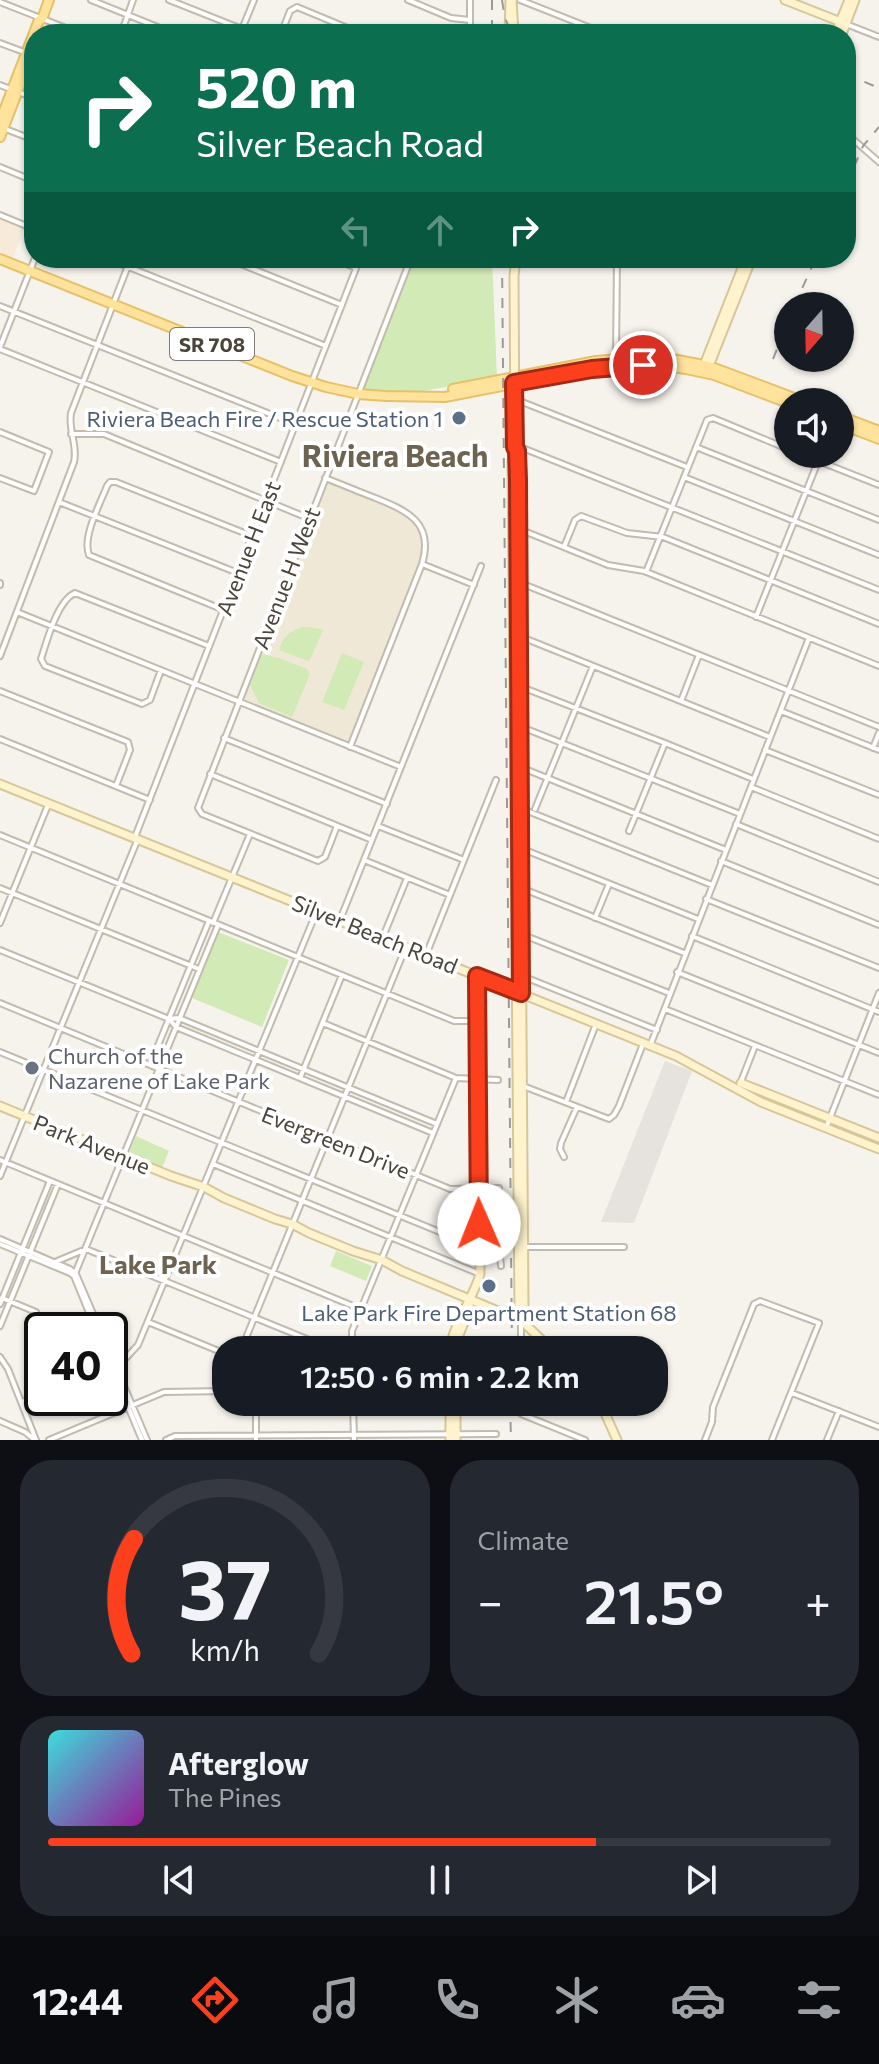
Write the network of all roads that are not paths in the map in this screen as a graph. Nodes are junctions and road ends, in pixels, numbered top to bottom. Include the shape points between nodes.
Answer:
1 (49, 0) edge
2 (91, 0) edge
3 (133, 0) edge
4 (169, 0) edge
5 (254, 0) edge
6 (408, 0) edge
7 (470, 0) edge
8 (511, 0) edge
9 (520, 0) edge
10 (785, 0) edge
11 (849, 0) edge
12 (855, 0) edge
13 (0, 2) edge
14 (128, 15) junction
15 (42, 19) junction
16 (470, 20) junction
17 (843, 22) junction
18 (38, 24) edge
19 (43, 24) edge
20 (55, 24) edge
21 (125, 24) edge
22 (150, 24) edge
23 (223, 24) edge
24 (244, 24) edge
25 (285, 24) edge
26 (338, 24) edge
27 (470, 24) edge
28 (511, 24) edge
29 (581, 24) edge
30 (848, 24) edge
31 (856, 27) edge
32 (879, 37) edge
33 (0, 43) edge
34 (24, 51) edge
35 (24, 70) edge
36 (0, 85) edge
37 (15, 91) junction
38 (24, 94) edge
39 (2, 109) edge
40 (1, 129) edge
41 (24, 137) edge
42 (856, 142) edge
43 (879, 162) edge
44 (0, 167) edge
45 (24, 177) edge
46 (0, 215) edge
47 (24, 225) edge
48 (0, 259) edge
49 (30, 268) edge
50 (127, 268) edge
51 (130, 268) edge
52 (251, 268) edge
53 (357, 268) edge
54 (407, 268) edge
55 (514, 268) edge
56 (617, 268) edge
57 (742, 268) edge
58 (748, 268) edge
59 (29, 271) junction
60 (113, 304) junction
61 (342, 305) junction
62 (0, 306) edge
63 (14, 311) junction
64 (97, 344) junction
65 (326, 346) junction
66 (0, 348) edge
67 (617, 358) junction
68 (606, 367) junction
69 (705, 369) junction
70 (514, 380) junction
71 (83, 382) junction
72 (312, 383) junction
73 (774, 392) edge
74 (358, 394) junction
75 (774, 397) edge
76 (514, 399) junction
77 (854, 421) edge
78 (296, 424) junction
79 (854, 429) edge
80 (879, 431) edge
81 (0, 432) edge
82 (71, 434) junction
83 (879, 439) edge
84 (774, 443) edge
85 (515, 446) junction
86 (696, 447) junction
87 (281, 462) junction
88 (688, 467) junction
89 (815, 468) edge
90 (836, 468) edge
91 (684, 477) junction
92 (0, 478) edge
93 (325, 478) junction
94 (879, 485) edge
95 (806, 491) junction
96 (266, 500) junction
97 (59, 502) junction
98 (672, 507) junction
99 (95, 516) junction
100 (309, 518) junction
101 (879, 520) edge
102 (794, 521) junction
103 (515, 528) junction
104 (252, 536) junction
105 (660, 537) junction
106 (564, 547) junction
107 (782, 551) junction
108 (879, 555) edge
109 (422, 564) junction
110 (481, 566) dead end
111 (646, 572) junction
112 (238, 573) junction
113 (515, 581) junction
114 (770, 582) junction
115 (474, 585) junction
116 (879, 590) edge
117 (224, 610) junction
118 (17, 612) junction
119 (756, 617) junction
120 (878, 624) edge
121 (53, 626) junction
122 (0, 633) edge
123 (516, 634) junction
124 (8, 636) junction
125 (809, 638) junction
126 (209, 646) junction
127 (699, 655) junction
128 (0, 656) edge
129 (593, 666) junction
130 (879, 666) edge
131 (161, 670) junction
132 (195, 684) junction
133 (516, 685) junction
134 (0, 691) edge
135 (788, 691) junction
136 (238, 701) junction
137 (681, 702) junction
138 (576, 709) junction
139 (781, 711) junction
140 (516, 725) junction
141 (879, 730) edge
142 (770, 737) junction
143 (224, 738) junction
144 (0, 739) edge
145 (562, 743) junction
146 (665, 743) junction
147 (350, 747) junction
148 (876, 749) edge
149 (765, 750) junction
150 (517, 765) junction
151 (401, 767) junction
152 (210, 774) junction
153 (548, 778) junction
154 (651, 778) junction
155 (754, 779) junction
156 (496, 780) dead end
157 (0, 784) edge
158 (116, 786) junction
159 (751, 787) junction
160 (879, 795) edge
161 (150, 800) junction
162 (49, 803) junction
163 (387, 804) junction
164 (517, 806) junction
165 (535, 809) dead end
166 (636, 813) junction
167 (740, 814) junction
168 (736, 824) junction
169 (337, 826) junction
170 (378, 826) junction
171 (629, 831) dead end
172 (250, 834) junction
173 (0, 835) edge
174 (137, 838) junction
175 (879, 839) edge
176 (372, 840) junction
177 (517, 847) junction
178 (31, 848) junction
179 (726, 850) junction
180 (364, 860) junction
181 (464, 860) junction
182 (721, 861) junction
183 (232, 877) junction
184 (407, 878) junction
185 (879, 882) edge
186 (120, 884) junction
187 (609, 884) junction
188 (712, 885) junction
189 (518, 887) junction
190 (0, 888) edge
191 (12, 893) junction
192 (450, 895) junction
193 (706, 899) junction
194 (317, 911) junction
195 (595, 918) junction
196 (698, 919) junction
197 (340, 920) junction
198 (0, 923) edge
199 (213, 923) junction
200 (879, 925) edge
201 (101, 929) junction
202 (518, 933) junction
203 (692, 936) junction
204 (383, 937) junction
205 (405, 947) junction
206 (0, 950) edge
207 (685, 954) junction
208 (426, 955) junction
209 (298, 957) junction
210 (190, 966) junction
211 (879, 968) edge
212 (199, 969) junction
213 (677, 972) junction
214 (342, 975) junction
215 (477, 976) junction
216 (522, 976) junction
217 (79, 983) junction
218 (519, 992) junction
219 (879, 993) edge
220 (387, 994) junction
221 (670, 994) junction
222 (0, 1003) edge
223 (665, 1009) junction
224 (872, 1009) junction
225 (879, 1012) edge
226 (179, 1018) junction
227 (169, 1019) junction
228 (478, 1021) junction
229 (323, 1023) junction
230 (596, 1024) junction
231 (176, 1027) junction
232 (61, 1028) junction
233 (657, 1030) junction
234 (368, 1041) junction
235 (646, 1044) junction
236 (858, 1045) junction
237 (755, 1046) junction
238 (260, 1051) junction
239 (0, 1052) edge
240 (879, 1053) edge
241 (256, 1060) junction
242 (150, 1065) junction
243 (158, 1069) junction
244 (304, 1069) junction
245 (44, 1070) junction
246 (300, 1078) junction
247 (456, 1078) junction
248 (478, 1080) junction
249 (498, 1080) dead end
250 (844, 1081) junction
251 (519, 1085) junction
252 (349, 1087) junction
253 (739, 1087) junction
254 (879, 1095) edge
255 (345, 1096) junction
256 (238, 1102) junction
257 (566, 1102) junction
258 (0, 1106) edge
259 (577, 1107) junction
260 (142, 1110) junction
261 (24, 1116) junction
262 (830, 1118) junction
263 (437, 1124) junction
264 (826, 1128) junction
265 (433, 1133) junction
266 (327, 1138) junction
267 (879, 1138) edge
268 (222, 1143) junction
269 (879, 1149) edge
270 (123, 1157) junction
271 (564, 1157) dead end
272 (3, 1161) edge
273 (213, 1164) junction
274 (416, 1175) junction
275 (0, 1176) edge
276 (311, 1179) junction
277 (50, 1181) junction
278 (58, 1184) junction
279 (499, 1188) dead end
280 (203, 1189) junction
281 (479, 1189) junction
282 (302, 1200) junction
283 (104, 1204) junction
284 (400, 1216) junction
285 (479, 1224) junction
286 (292, 1226) junction
287 (183, 1236) junction
288 (391, 1237) junction
289 (0, 1242) edge
290 (521, 1247) junction
291 (624, 1247) dead end
292 (480, 1248) junction
293 (86, 1249) junction
294 (22, 1251) junction
295 (30, 1254) junction
296 (55, 1262) junction
297 (381, 1262) junction
298 (501, 1266) dead end
299 (273, 1272) junction
300 (480, 1274) junction
301 (75, 1275) junction
302 (165, 1280) junction
303 (470, 1299) junction
304 (1, 1300) edge
305 (10, 1301) junction
306 (361, 1309) junction
307 (36, 1312) edge
308 (90, 1312) edge
309 (375, 1315) dead end
310 (254, 1317) junction
311 (522, 1321) junction
312 (148, 1322) junction
313 (0, 1326) edge
314 (247, 1336) edge
315 (300, 1336) edge
316 (352, 1336) edge
317 (458, 1336) edge
318 (521, 1336) edge
319 (538, 1336) edge
320 (212, 1348) edge
321 (128, 1356) edge
322 (0, 1357) edge
323 (212, 1391) edge
324 (791, 1392) junction
325 (24, 1401) edge
326 (21, 1402) junction
327 (128, 1402) edge
328 (130, 1406) junction
329 (839, 1411) junction
330 (256, 1416) edge
331 (353, 1416) edge
332 (453, 1416) edge
333 (526, 1416) edge
334 (606, 1416) edge
335 (0, 1421) edge
336 (879, 1427) edge
337 (496, 1434) dead end
338 (354, 1437) edge
339 (453, 1437) edge
340 (256, 1438) edge
341 (36, 1440) edge
342 (49, 1440) edge
343 (144, 1440) edge
344 (166, 1440) edge
345 (585, 1440) edge
346 (617, 1440) edge
347 (705, 1440) edge
348 (772, 1440) edge
349 (827, 1440) edge

1 - 15 main road
2 - 14 street
3 - 14 street
4 - 23 street
5 - 24 street
6 - 16 street
7 - 16 street
8 - 28 street
9 - 29 street
10 - 17 street
11 - 17 street
12 - 17 street
13 - 15 street
14 - 21 street
14 - 22 street
15 - 18 main road
15 - 19 main road
15 - 20 street
16 - 27 street
17 - 30 street
25 - 26 street via 293,8
31 - 32 street
33 - 34 street
35 - 37 main road
36 - 37 street
37 - 38 street
37 - 39 main road
37 - 40 main road
39 - 40 main road
40 - 41 street
42 - 43 street
44 - 45 street
46 - 47 street
48 - 59 main road, SR 708
49 - 59 street
50 - 60 street
51 - 65 street
52 - 61 street
53 - 61 street, Avenue H East
54 - 74 street, Avenue H West
55 - 70 street
56 - 67 street
57 - 69 street
58 - 69 street
59 - 60 main road, SR 708
59 - 63 street
60 - 64 street
60 - 72 main road, SR 708
61 - 65 street, Avenue H East
62 - 63 street
63 - 64 street
63 - 66 street
64 - 71 street
64 - 78 street
65 - 72 street, Avenue H East
66 - 71 street
67 - 68 street
67 - 69 main road, SR 708 via 658,358
67 - 70 main road, SR 708
68 - 69 main road, SR 708
68 - 70 main road, SR 708
69 - 73 main road, SR 708
69 - 75 main road, SR 708
70 - 74 main road, SR 708 via 430,395
70 - 76 street
71 - 82 street via 71,413
71 - 87 street
72 - 74 main road, SR 708
72 - 78 street, Avenue H East
74 - 93 street, Avenue H West
76 - 85 street
76 - 88 street
77 - 80 main road
78 - 87 street, Avenue H East
79 - 83 main road
81 - 92 street via 49,452 34,491
82 - 96 street via 104,434
82 - 97 street via 75,460
84 - 86 street via 713,418
85 - 98 street
85 - 103 street
86 - 88 street
86 - 95 street
87 - 96 street, Avenue H East
88 - 91 street
89 - 95 street
90 - 94 street
91 - 98 street
91 - 102 street
93 - 100 street, Avenue H West
93 - 109 street via 410,514 424,537
95 - 101 street
95 - 102 street
96 - 100 street
96 - 104 street, Avenue H East
97 - 99 street
97 - 118 street
98 - 105 street
98 - 107 street
99 - 104 street via 107,486 114,482
99 - 112 street
99 - 117 street via 89,555
100 - 136 street, Avenue H West
102 - 107 street
102 - 108 street
103 - 106 street
103 - 113 street
104 - 112 street, Avenue H East
105 - 106 street via 627,533 581,516
105 - 111 street
105 - 114 street
106 - 111 street via 612,566
107 - 114 street
107 - 116 street
109 - 115 street
109 - 147 street
110 - 115 street
111 - 119 street
112 - 117 street, Avenue H East
113 - 123 street
113 - 127 street
114 - 119 street
114 - 120 street
115 - 151 street
117 - 126 street, Avenue H East
118 - 121 street
118 - 124 street
119 - 125 street
121 - 126 street via 62,604 75,593
121 - 131 street
121 - 131 street via 42,663 126,699 147,703
122 - 124 street
123 - 129 street
123 - 133 street
124 - 128 street
125 - 130 street
125 - 135 street
126 - 132 street, Avenue H East
127 - 135 street
127 - 137 street
129 - 137 street
129 - 138 street
131 - 132 street
132 - 136 street
132 - 161 street, Avenue H East
133 - 138 street
133 - 140 street
134 - 158 street via 128,742 130,750
135 - 139 street
135 - 141 street
136 - 143 street, Avenue H West
136 - 147 street
137 - 142 street
138 - 145 street
138 - 146 street
139 - 142 street
139 - 148 street
140 - 145 street
140 - 150 street
141 - 148 street
142 - 149 street
143 - 152 street, Avenue H West
143 - 163 street
144 - 158 street
145 - 153 street
145 - 154 street
146 - 154 street
146 - 155 street
147 - 151 street
149 - 155 street
149 - 160 street
150 - 153 street
150 - 164 street
151 - 163 street
152 - 169 street
152 - 172 street, Avenue H West via 198,810
153 - 165 street
153 - 166 street
154 - 166 street
154 - 167 street
155 - 159 street
156 - 181 street
157 - 162 street, Silver Beach Road
158 - 161 street
159 - 167 street
159 - 175 street
161 - 174 street, Avenue H East
162 - 174 street, Silver Beach Road
162 - 178 street
163 - 170 street
164 - 177 street
164 - 188 street
166 - 171 street
166 - 179 street
167 - 168 street
168 - 179 street
168 - 185 street
169 - 172 street via 325,857 318,861
169 - 176 street
170 - 176 street
170 - 181 street
172 - 183 street
173 - 178 street
174 - 183 street, Silver Beach Road
174 - 186 street, Avenue H East
176 - 180 street
177 - 187 street
177 - 189 street
178 - 186 street
178 - 191 street
179 - 182 street
180 - 184 street
180 - 197 street
181 - 192 street
182 - 188 street
182 - 200 street
183 - 194 street, Silver Beach Road
183 - 199 street
184 - 192 street
184 - 204 street
186 - 199 street
186 - 201 street, Avenue H East
187 - 195 street
187 - 196 street
188 - 193 street
189 - 195 street
189 - 202 street
190 - 191 street
191 - 198 street
191 - 201 street
192 - 208 street
193 - 196 street
193 - 211 street
194 - 197 street, Silver Beach Road
194 - 209 street
195 - 207 street
196 - 203 street
197 - 204 street, Silver Beach Road
199 - 209 street
199 - 210 street
199 - 212 street
201 - 210 street
201 - 217 street, Avenue H East
202 - 216 street
202 - 218 street
202 - 221 street
203 - 207 street
203 - 224 street
204 - 205 street, Silver Beach Road
205 - 208 street, Silver Beach Road
205 - 220 street
206 - 217 street
207 - 213 street
208 - 215 street, Silver Beach Road
209 - 214 street
209 - 238 street
210 - 212 street
210 - 227 street
212 - 226 street
213 - 221 street
213 - 236 street
214 - 220 street
214 - 229 street
215 - 218 street, Silver Beach Road
215 - 228 street
216 - 218 street
216 - 233 street
217 - 227 street
217 - 232 street, Avenue H East
218 - 230 street, Silver Beach Road
218 - 251 street
219 - 224 street
220 - 228 street via 454,1021
220 - 234 street
221 - 223 street
222 - 232 street, Evergreen Drive
223 - 233 street
223 - 237 street
224 - 225 street
224 - 236 street
226 - 227 street
226 - 231 street
226 - 238 street
227 - 231 street
227 - 242 street
228 - 248 street
229 - 234 street
229 - 244 street
230 - 235 street, Silver Beach Road
230 - 257 street
231 - 241 street
231 - 243 street
232 - 242 street, Evergreen Drive
232 - 245 street, Avenue H East
233 - 235 street
234 - 247 street
234 - 252 street
235 - 253 street, Silver Beach Road
235 - 259 street via 609,1119
236 - 240 street
236 - 250 street
237 - 250 street
237 - 253 street
238 - 241 street
238 - 244 street
239 - 245 street
241 - 246 street
241 - 256 street
242 - 243 street, Evergreen Drive
243 - 256 street, Evergreen Drive
243 - 260 street
244 - 246 street
244 - 252 street
245 - 260 street
245 - 261 street, Avenue H East
246 - 255 street
247 - 248 street
247 - 263 street
248 - 249 street
248 - 281 street
250 - 254 street
250 - 262 street
251 - 257 street
251 - 290 street
252 - 255 street
252 - 263 street
253 - 262 street, Silver Beach Road
253 - 264 street, Silver Beach Road
255 - 265 street
255 - 266 street
256 - 266 street, Evergreen Drive
256 - 268 street
257 - 259 street
258 - 261 street, Park Avenue
259 - 271 street via 561,1143
260 - 268 street
260 - 270 street
261 - 270 street, Park Avenue
261 - 272 street, Avenue H East
262 - 264 street
262 - 267 street, Silver Beach Road
263 - 265 street
264 - 269 street, Silver Beach Road
265 - 274 street
266 - 274 street, Evergreen Drive
266 - 276 street
268 - 273 street
268 - 276 street
270 - 280 street, Park Avenue
270 - 283 street
272 - 275 street, Avenue H East
272 - 277 street
273 - 280 street
273 - 282 street
274 - 281 street, Evergreen Drive via 450,1189
274 - 284 street
276 - 282 street
276 - 284 street
277 - 278 street
277 - 294 street
278 - 283 street
278 - 295 street
279 - 281 street, Evergreen Drive
280 - 286 street, Park Avenue
280 - 287 street
281 - 285 street
282 - 286 street
282 - 288 street
283 - 287 street
283 - 293 street
284 - 288 street
284 - 292 street
285 - 292 street
285 - 298 street via 498,1231
286 - 297 street, Park Avenue
286 - 299 street
287 - 299 street
287 - 302 street
288 - 297 street
288 - 300 street
289 - 294 street
290 - 291 street
290 - 311 street
292 - 300 street
293 - 296 street
293 - 301 street
293 - 302 street
294 - 295 street
294 - 304 street
295 - 296 street
295 - 301 street
295 - 305 street
296 - 301 street
297 - 303 street, Park Avenue
297 - 306 street
299 - 306 street
299 - 310 street
300 - 303 street
301 - 308 street
302 - 310 street
302 - 312 street
303 - 311 street, Park Avenue
303 - 317 street
304 - 305 street
305 - 307 street
305 - 313 street
306 - 309 street
306 - 316 street
310 - 314 street
310 - 315 street
311 - 318 street
311 - 319 street
312 - 320 street
312 - 321 street
322 - 326 street
323 - 328 street via 164,1392
324 - 329 street
324 - 347 street via 819,1323 758,1301 713,1407
324 - 348 street
325 - 326 street
326 - 341 street
327 - 328 street
328 - 342 street
328 - 343 street
329 - 336 street
329 - 349 street
330 - 340 street
331 - 338 street
332 - 339 street
333 - 345 street
334 - 346 street
335 - 341 street
337 - 339 street
338 - 339 street
338 - 340 street
340 - 344 street

